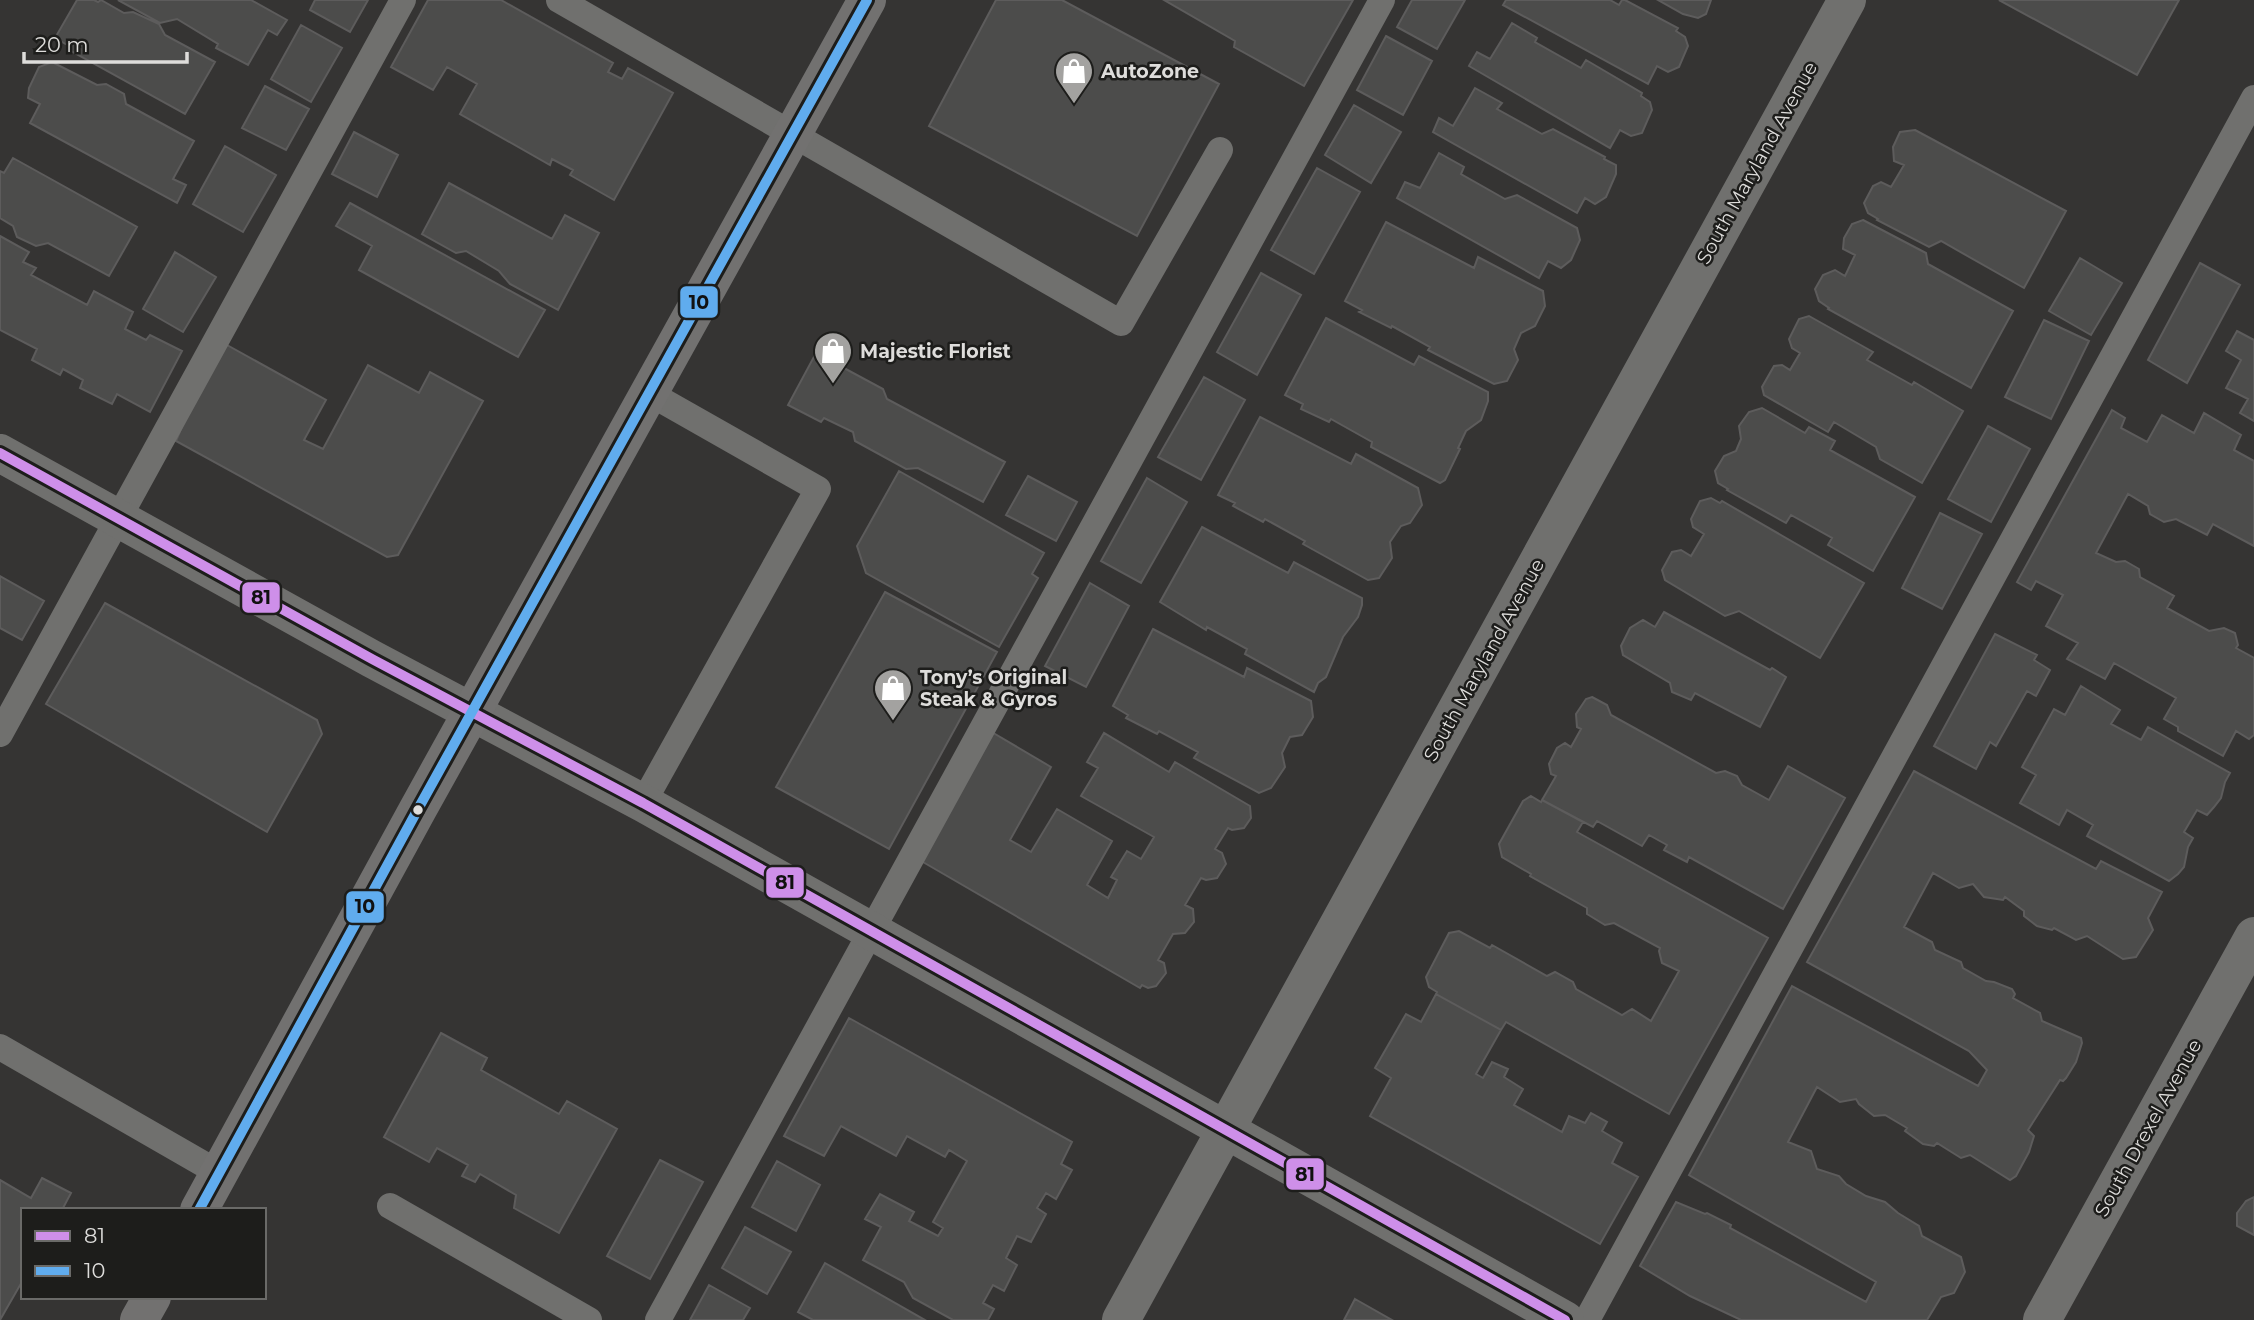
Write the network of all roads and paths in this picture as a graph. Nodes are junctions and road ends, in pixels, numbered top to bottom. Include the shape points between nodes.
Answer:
1 (403, 0) edge
2 (559, 0) edge
3 (867, 0) edge
4 (1382, 0) edge
5 (1847, 0) edge
6 (2254, 98) edge
7 (792, 134) junction
8 (1220, 150) dead end
9 (649, 393) junction
10 (0, 453) edge
11 (118, 519) junction
12 (472, 712) junction
13 (0, 734) edge
14 (643, 803) junction
15 (872, 931) junction
16 (2254, 936) edge
17 (0, 1047) edge
18 (1225, 1129) junction
19 (219, 1173) junction
20 (390, 1206) dead end
21 (201, 1208) edge
22 (151, 1299) edge
23 (139, 1320) edge
24 (589, 1320) edge
25 (658, 1320) edge
26 (1121, 1320) edge
27 (1565, 1320) edge
28 (1587, 1320) edge
29 (2042, 1320) edge

1 - 11 lane
2 - 7 lane
3 - 7 main road
4 - 15 lane
5 - 18 street, South Maryland Avenue
6 - 28 lane
7 - 8 lane via 1121,323
7 - 9 main road
9 - 12 main road
9 - 14 lane via 818,489
10 - 11 street
11 - 12 street
11 - 13 lane
12 - 14 street
12 - 19 main road
14 - 15 street
15 - 18 street
15 - 25 lane
16 - 29 street, South Drexel Avenue
17 - 19 lane
18 - 26 street, South Maryland Avenue
18 - 27 street
19 - 21 main road
20 - 24 lane
22 - 23 main road

